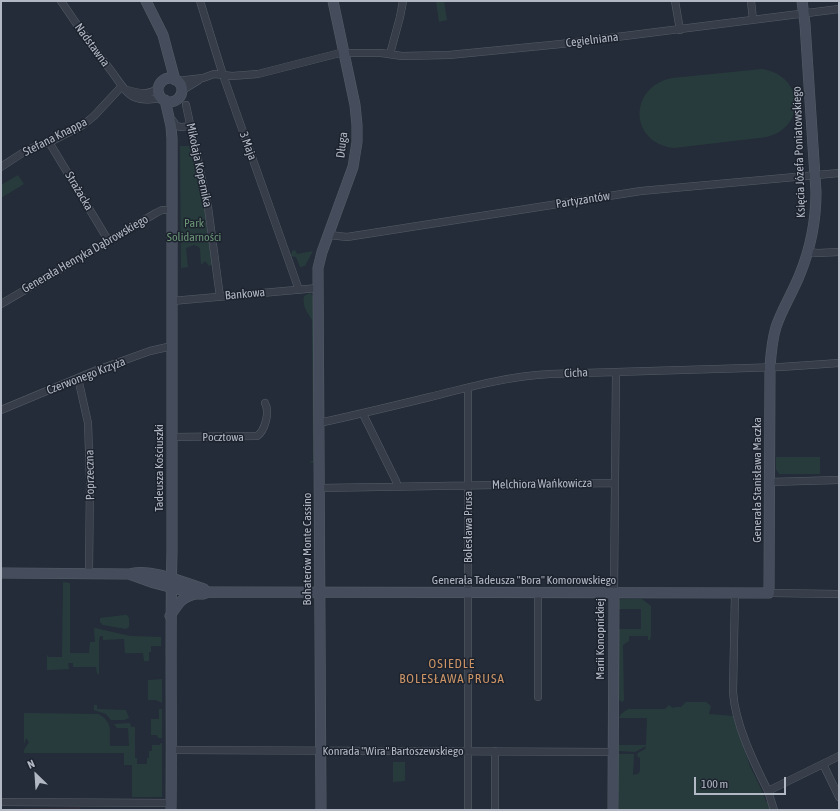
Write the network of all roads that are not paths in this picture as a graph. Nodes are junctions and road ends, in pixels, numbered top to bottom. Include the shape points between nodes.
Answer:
1 (60, 1) edge
2 (146, 1) edge
3 (200, 1) edge
4 (333, 1) edge
5 (403, 1) edge
6 (676, 1) edge
7 (751, 1) edge
8 (802, 1) edge
9 (839, 9) edge
10 (804, 14) junction
11 (753, 20) junction
12 (680, 30) junction
13 (344, 53) junction
14 (168, 54) junction
15 (390, 54) junction
16 (223, 75) junction
17 (203, 78) junction
18 (165, 80) junction
19 (176, 80) junction
20 (124, 87) junction
21 (158, 88) junction
22 (179, 95) junction
23 (163, 99) junction
24 (186, 105) dead end
25 (172, 123) junction
26 (190, 126) junction
27 (49, 142) junction
28 (1, 167) edge
29 (839, 173) edge
30 (815, 176) junction
31 (172, 210) junction
32 (329, 235) junction
33 (108, 240) junction
34 (808, 252) junction
35 (839, 252) edge
36 (318, 288) junction
37 (299, 290) junction
38 (220, 297) junction
39 (172, 301) junction
40 (1, 304) edge
41 (172, 346) junction
42 (839, 363) edge
43 (770, 367) junction
44 (616, 372) junction
45 (78, 378) junction
46 (468, 388) junction
47 (1, 410) edge
48 (363, 414) junction
49 (265, 422) dead end
50 (319, 423) junction
51 (172, 437) junction
52 (839, 480) edge
53 (770, 482) junction
54 (614, 483) junction
55 (468, 486) junction
56 (398, 487) junction
57 (320, 488) junction
58 (172, 554) junction
59 (1, 573) edge
60 (89, 574) junction
61 (129, 574) junction
62 (152, 574) junction
63 (171, 583) junction
64 (209, 592) junction
65 (320, 593) junction
66 (468, 593) junction
67 (538, 593) junction
68 (614, 593) junction
69 (196, 594) junction
70 (735, 594) junction
71 (769, 594) junction
72 (839, 594) edge
73 (170, 616) junction
74 (538, 697) dead end
75 (172, 750) junction
76 (321, 750) junction
77 (468, 751) junction
78 (495, 751) junction
79 (614, 752) junction
80 (839, 756) edge
81 (823, 764) junction
82 (768, 791) junction
83 (839, 797) edge
84 (1, 802) edge
85 (172, 806) edge
86 (469, 808) edge
87 (321, 810) edge
88 (495, 810) edge
89 (613, 810) edge
90 (774, 810) edge

1 - 20 street, Nadstawna
2 - 14 street via 162,33
3 - 16 street, 3 Maja
4 - 13 street, Długa
5 - 15 street
6 - 12 street
7 - 11 street
8 - 10 street, Księcia Józefa Poniatowskiego
9 - 10 street, Cegielniana
10 - 11 street, Cegielniana
10 - 30 street, Księcia Józefa Poniatowskiego
11 - 12 street, Cegielniana
12 - 15 street, Cegielniana via 449,55
13 - 15 street, Cegielniana
13 - 16 street, Cegielniana via 258,74
13 - 32 street, Długa via 356,109 357,142 352,167
14 - 18 street
14 - 19 street
16 - 17 street, Cegielniana via 214,74
16 - 37 street, 3 Maja
17 - 19 street, Cegielniana
17 - 22 street
18 - 19 street
18 - 21 street
19 - 22 street via 180,85
20 - 21 street via 146,94
20 - 23 street, Nadstawna via 138,99
20 - 27 street, Stefana Knappa via 87,122
21 - 23 street
22 - 23 street via 171,101
22 - 25 street, Tadeusza Kościuszki via 174,104
23 - 25 street, Tadeusza Kościuszki
24 - 26 street, Mikołaja Kopernika
25 - 26 street via 179,127
25 - 31 street, Tadeusza Kościuszki
26 - 38 street, Mikołaja Kopernika via 208,207
27 - 28 street, Stefana Knappa via 27,150
27 - 33 street, Strażacka
29 - 30 street, Partyzantów
30 - 32 street, Partyzantów via 641,191 347,237
30 - 34 street, Księcia Józefa Poniatowskiego via 815,214
31 - 33 street, Generała Henryka Dąbrowskiego via 162,210
31 - 39 street, Tadeusza Kościuszki
32 - 36 street, Długa via 319,262
33 - 40 street, Generała Henryka Dąbrowskiego
34 - 35 street
34 - 43 street, Księcia Józefa Poniatowskiego via 776,326
36 - 37 street, Bankowa
36 - 50 street, Bohaterów Monte Cassino
37 - 38 street, Bankowa
38 - 39 street, Bankowa
39 - 41 street, Tadeusza Kościuszki
41 - 45 street, Czerwonego Krzyża via 150,351
41 - 51 street, Tadeusza Kościuszki
42 - 43 street, Cicha
43 - 44 street, Cicha
43 - 53 street, Generała Stanisława Maczka
44 - 46 street, Cicha via 524,376
44 - 54 street, Marii Konopnickiej
45 - 47 street, Czerwonego Krzyża
45 - 60 street, Poprzeczna via 88,423
46 - 48 street, Cicha
46 - 55 street, Bolesława Prusa
48 - 50 street, Cicha
48 - 56 street
49 - 51 street, Pocztowa via 263,432 254,437
50 - 57 street, Bohaterów Monte Cassino
51 - 58 street, Tadeusza Kościuszki
52 - 53 street
53 - 71 street, Generała Stanisława Maczka
54 - 55 street, Melchiora Wańkowicza
54 - 68 street, Marii Konopnickiej
55 - 56 street, Melchiora Wańkowicza
55 - 66 street, Bolesława Prusa
56 - 57 street, Melchiora Wańkowicza
57 - 65 street, Bohaterów Monte Cassino
58 - 62 street via 163,569
58 - 63 street, Tadeusza Kościuszki
59 - 60 street
60 - 61 street
61 - 62 street
61 - 63 street
62 - 63 street
63 - 64 street, Generała Tadeusza "Bora" Komorowskiego
63 - 69 street, Generała Tadeusza "Bora" Komorowskiego
63 - 73 street, Tadeusza Kościuszki
64 - 65 street, Generała Tadeusza "Bora" Komorowskiego
64 - 69 street, Generała Tadeusza "Bora" Komorowskiego
65 - 66 street, Generała Tadeusza "Bora" Komorowskiego
65 - 76 street, Bohaterów Monte Cassino
66 - 67 street, Generała Tadeusza "Bora" Komorowskiego
66 - 77 street, Bolesława Prusa
67 - 68 street, Generała Tadeusza "Bora" Komorowskiego
67 - 74 street
68 - 70 street, Generała Tadeusza "Bora" Komorowskiego
68 - 79 street, Marii Konopnickiej
69 - 73 street via 181,600
70 - 71 street, Generała Tadeusza "Bora" Komorowskiego
70 - 82 street via 734,705 751,754
71 - 72 street, Generała Tadeusza "Bora" Komorowskiego
73 - 75 street, Tadeusza Kościuszki
75 - 76 street, Konrada "Wira" Bartoszewskiego
75 - 85 street, Tadeusza Kościuszki
76 - 77 street, Konrada "Wira" Bartoszewskiego
76 - 87 street, Bohaterów Monte Cassino
77 - 78 street, Konrada "Wira" Bartoszewskiego
77 - 86 street, Bolesława Prusa
78 - 79 street, Konrada "Wira" Bartoszewskiego
78 - 88 street
79 - 89 street, Marii Konopnickiej
80 - 81 street
81 - 82 street
81 - 83 street
82 - 90 street
84 - 85 street

